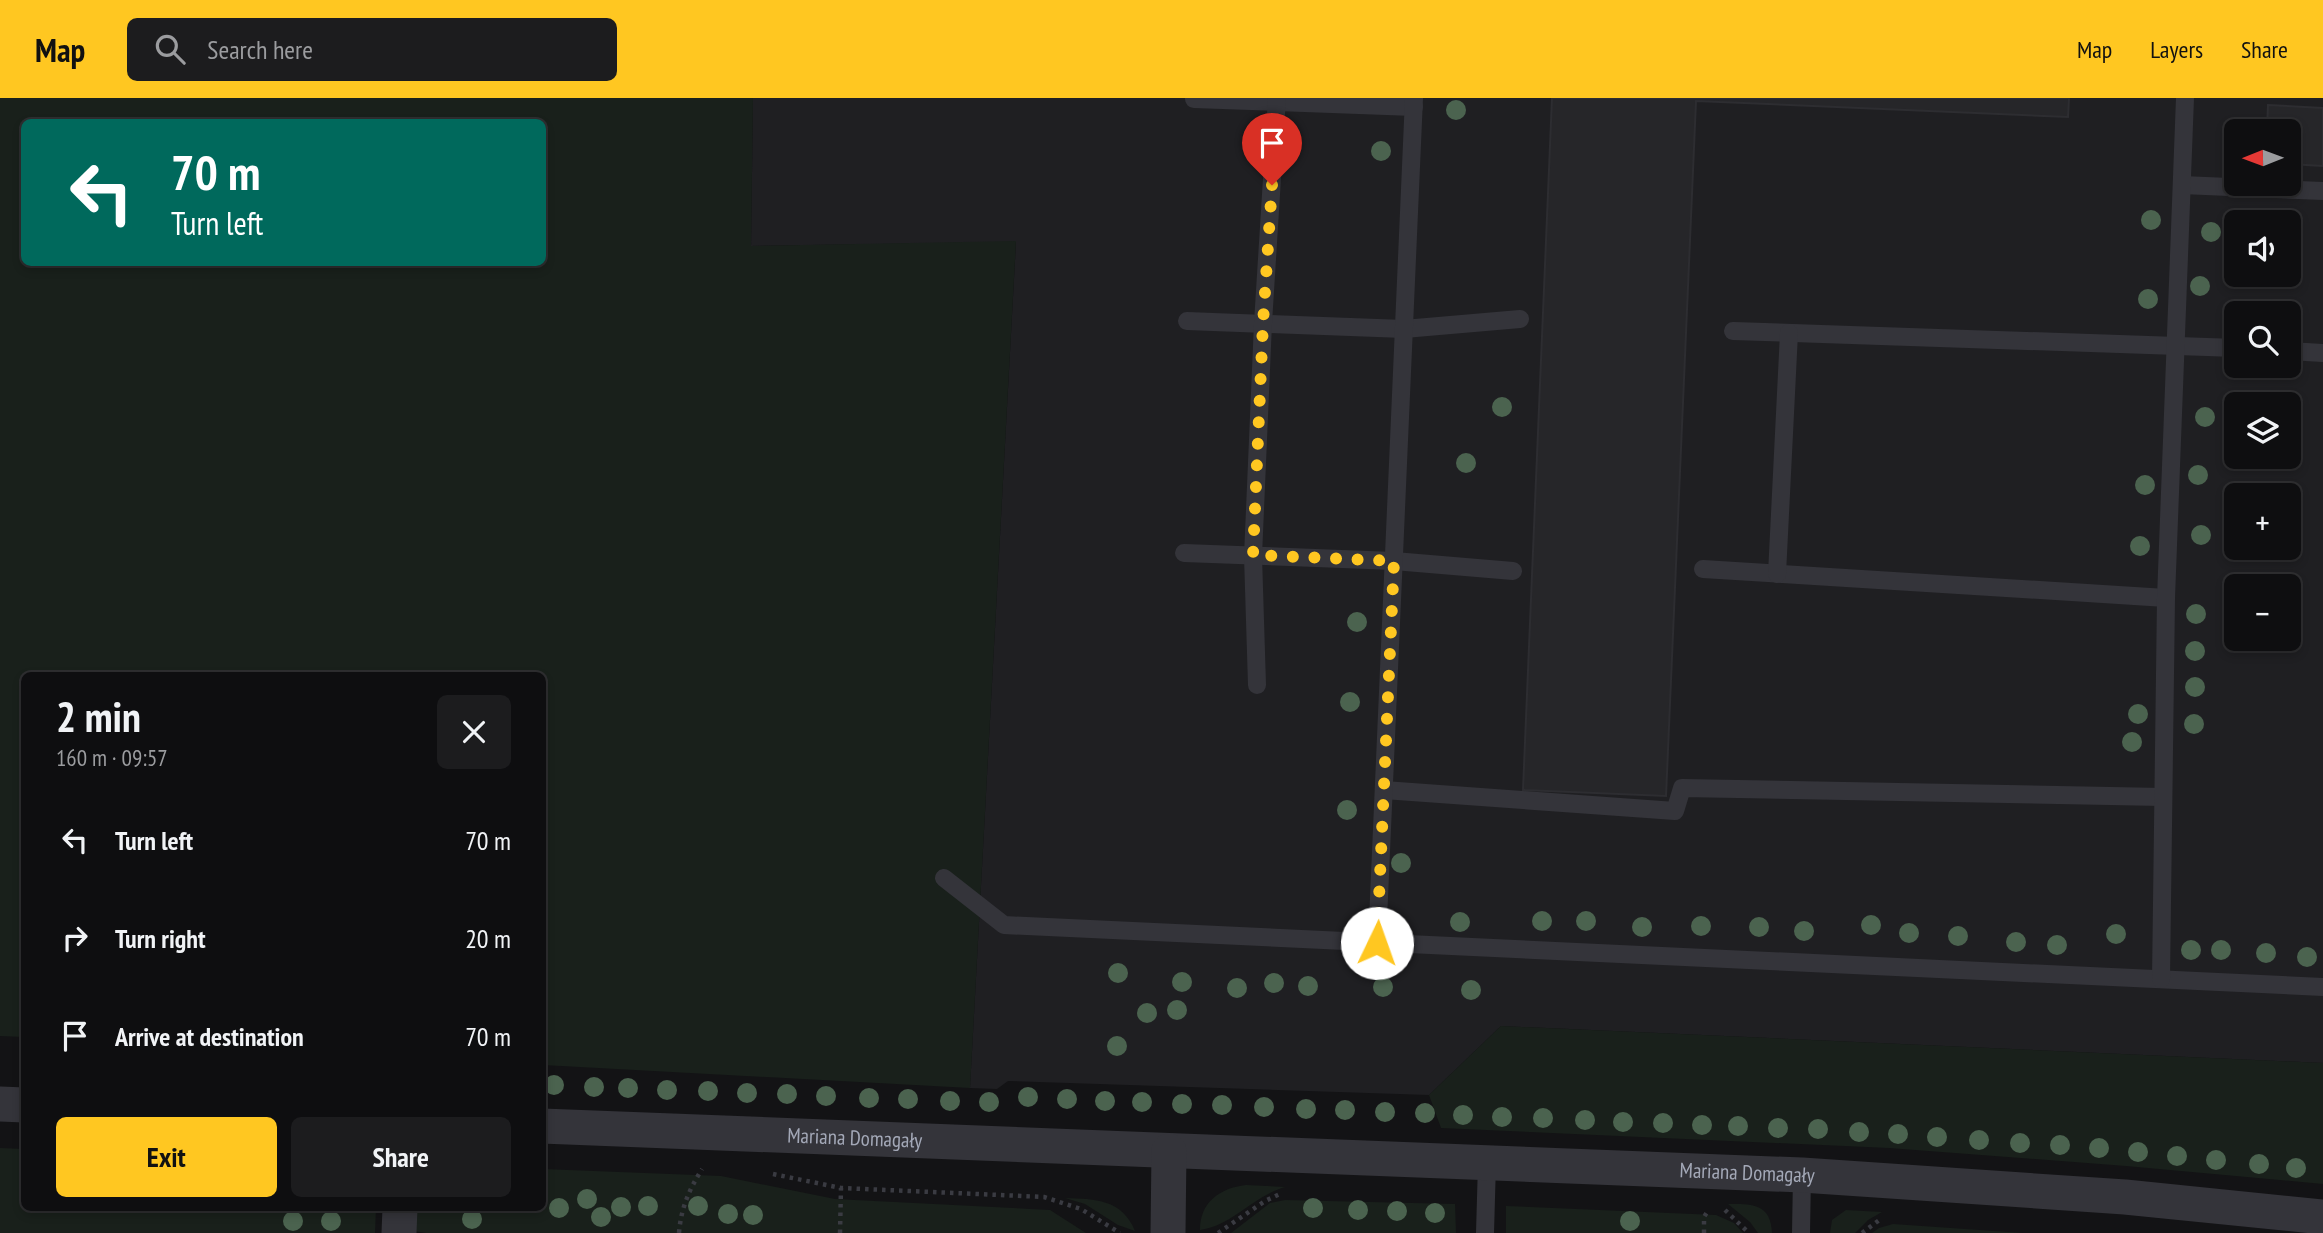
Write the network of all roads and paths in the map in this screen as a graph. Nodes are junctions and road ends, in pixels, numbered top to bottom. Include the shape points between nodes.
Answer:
1 (2185, 98) edge
2 (1194, 99) edge
3 (1277, 100) edge
4 (1414, 103) edge
5 (2182, 185) junction
6 (2323, 191) edge
7 (1520, 319) dead end
8 (1187, 321) dead end
9 (1263, 323) junction
10 (1404, 329) junction
11 (1733, 331) dead end
12 (1789, 333) junction
13 (2176, 344) junction
14 (2224, 347) edge
15 (2301, 352) edge
16 (2323, 353) edge
17 (1184, 553) dead end
18 (1253, 555) junction
19 (1394, 561) junction
20 (1703, 569) dead end
21 (1513, 571) dead end
22 (1777, 574) junction
23 (2166, 598) junction
24 (1257, 685) dead end
25 (1384, 790) junction
26 (2163, 797) junction
27 (944, 878) dead end
28 (1377, 943) junction
29 (2161, 979) junction
30 (2323, 987) edge
31 (0, 1104) edge
32 (21, 1105) edge
33 (546, 1126) edge
34 (1168, 1151) junction
35 (692, 1163) dead end
36 (1487, 1163) junction
37 (705, 1164) dead end
38 (764, 1171) dead end
39 (698, 1175) dead end
40 (1802, 1175) junction
41 (841, 1188) junction
42 (1293, 1190) dead end
43 (1714, 1202) dead end
44 (1721, 1207) dead end
45 (400, 1211) edge
46 (1885, 1217) dead end
47 (2323, 1217) edge
48 (399, 1233) edge
49 (680, 1233) edge
50 (840, 1233) edge
51 (1120, 1233) edge
52 (1168, 1233) edge
53 (1218, 1233) edge
54 (1485, 1233) edge
55 (1704, 1233) edge
56 (1749, 1233) edge
57 (1801, 1233) edge
58 (1862, 1233) edge

1 - 5 lane
2 - 3 lane
3 - 4 lane
3 - 9 lane
4 - 10 lane
5 - 6 lane
5 - 13 lane
7 - 10 lane
8 - 9 lane
9 - 10 lane
9 - 18 lane
10 - 19 lane
11 - 12 lane
12 - 13 lane
12 - 22 lane
13 - 14 lane
13 - 23 lane
15 - 16 lane
17 - 18 lane
18 - 19 lane
18 - 24 lane
19 - 21 lane
19 - 25 lane
20 - 22 lane
22 - 23 lane
23 - 26 lane
25 - 26 lane via 1675,811 1682,788
25 - 28 lane
26 - 29 lane
27 - 28 lane via 1004,925
28 - 29 lane
29 - 30 lane
31 - 32 street
33 - 34 street, Mariana Domagały
34 - 36 street, Mariana Domagały
34 - 52 street
35 - 37 path
36 - 40 street, Mariana Domagały
36 - 54 lane
38 - 41 path
39 - 49 path via 683,1205
40 - 47 street, Mariana Domagały via 2125,1197
40 - 57 lane
41 - 50 path
41 - 51 path via 1045,1197 1081,1209
42 - 53 path via 1265,1201
43 - 55 path via 1704,1217
44 - 56 path
45 - 48 street
46 - 58 path

